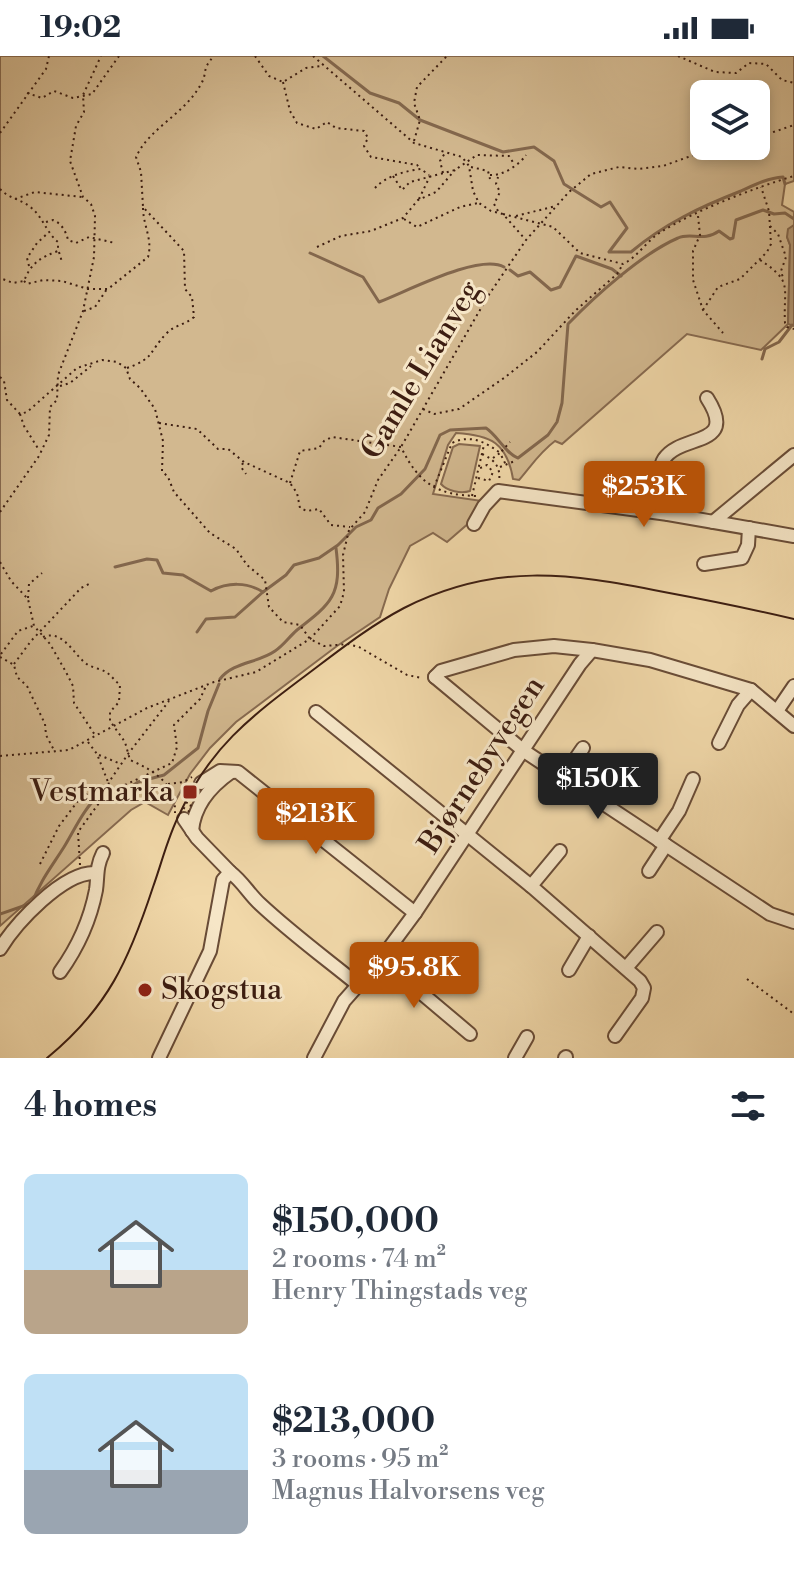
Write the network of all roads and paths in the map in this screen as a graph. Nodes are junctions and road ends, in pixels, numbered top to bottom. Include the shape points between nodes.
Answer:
1 (49, 56) edge
2 (101, 56) edge
3 (119, 56) edge
4 (214, 56) edge
5 (255, 56) edge
6 (313, 56) edge
7 (447, 56) edge
8 (678, 56) edge
9 (750, 56) edge
10 (754, 62) junction
11 (324, 66) junction
12 (283, 82) junction
13 (794, 83) edge
14 (27, 93) junction
15 (83, 95) junction
16 (794, 125) edge
17 (0, 133) edge
18 (770, 133) edge
19 (414, 143) junction
20 (445, 152) junction
21 (526, 155) dead end
22 (690, 156) edge
23 (469, 164) junction
24 (514, 164) junction
25 (421, 169) junction
26 (455, 170) junction
27 (443, 173) junction
28 (430, 175) junction
29 (393, 176) junction
30 (498, 176) junction
31 (794, 176) edge
32 (761, 187) junction
33 (375, 188) dead end
34 (0, 189) edge
35 (83, 197) junction
36 (15, 199) junction
37 (418, 200) junction
38 (479, 203) junction
39 (558, 206) junction
40 (143, 207) junction
41 (501, 213) junction
42 (698, 214) junction
43 (515, 216) junction
44 (403, 218) junction
45 (45, 223) junction
46 (541, 224) junction
47 (770, 226) junction
48 (48, 233) junction
49 (93, 238) junction
50 (526, 240) junction
51 (115, 243) dead end
52 (317, 247) dead end
53 (58, 251) junction
54 (759, 259) junction
55 (62, 262) dead end
56 (623, 264) junction
57 (29, 267) junction
58 (0, 278) edge
59 (784, 280) junction
60 (24, 281) junction
61 (88, 289) junction
62 (108, 289) junction
63 (703, 310) junction
64 (83, 311) junction
65 (794, 329) edge
66 (723, 333) dead end
67 (93, 363) junction
68 (126, 368) junction
69 (0, 377) edge
70 (59, 386) junction
71 (45, 396) junction
72 (707, 398) dead end
73 (50, 407) junction
74 (422, 409) junction
75 (20, 414) junction
76 (157, 423) junction
77 (484, 444) junction
78 (509, 444) dead end
79 (401, 447) junction
80 (40, 451) junction
81 (480, 453) junction
82 (500, 453) junction
83 (794, 455) edge
84 (492, 459) junction
85 (515, 461) dead end
86 (244, 462) junction
87 (506, 465) junction
88 (499, 468) junction
89 (478, 469) junction
90 (246, 474) dead end
91 (476, 477) junction
92 (290, 483) junction
93 (433, 488) junction
94 (498, 491) junction
95 (472, 496) junction
96 (0, 512) edge
97 (668, 514) junction
98 (713, 522) junction
99 (474, 524) dead end
100 (351, 528) junction
101 (749, 528) junction
102 (794, 536) edge
103 (0, 562) edge
104 (704, 564) dead end
105 (42, 573) dead end
106 (89, 584) dead end
107 (28, 599) junction
108 (34, 626) junction
109 (41, 636) junction
110 (310, 639) junction
111 (592, 650) junction
112 (0, 656) edge
113 (14, 665) junction
114 (428, 677) junction
115 (206, 685) junction
116 (794, 686) edge
117 (751, 690) junction
118 (170, 699) junction
119 (777, 711) junction
120 (316, 712) dead end
121 (112, 725) junction
122 (794, 726) edge
123 (95, 735) junction
124 (87, 741) junction
125 (719, 743) dead end
126 (583, 748) dead end
127 (524, 751) junction
128 (56, 753) junction
129 (97, 754) junction
130 (128, 754) junction
131 (0, 756) edge
132 (121, 764) junction
133 (154, 771) junction
134 (236, 771) junction
135 (563, 777) junction
136 (693, 779) dead end
137 (186, 781) dead end
138 (109, 782) junction
139 (201, 783) dead end
140 (167, 784) junction
141 (107, 792) junction
142 (176, 801) dead end
143 (468, 835) junction
144 (663, 843) junction
145 (560, 851) dead end
146 (103, 853) dead end
147 (40, 864) dead end
148 (649, 871) dead end
149 (230, 872) junction
150 (95, 873) junction
151 (81, 874) junction
152 (531, 886) junction
153 (415, 913) junction
154 (794, 922) edge
155 (657, 932) dead end
156 (589, 936) junction
157 (0, 949) edge
158 (381, 959) junction
159 (626, 968) junction
160 (569, 970) dead end
161 (60, 972) dead end
162 (747, 979) dead end
163 (357, 984) junction
164 (794, 1014) edge
165 (470, 1034) dead end
166 (615, 1036) dead end
167 (527, 1037) dead end
168 (159, 1058) edge
169 (314, 1058) edge
170 (515, 1058) edge

1 - 14 path via 46,69
2 - 15 path
3 - 15 path via 92,94
4 - 40 path via 204,66 203,82 180,112 144,141 136,157
5 - 12 path via 269,76
6 - 11 path
7 - 19 path via 417,87 414,103 420,120
8 - 10 path via 715,72 736,73
9 - 10 path
10 - 13 path
11 - 12 path via 306,68
11 - 19 path
12 - 25 path via 297,123 316,129 327,122 364,131 371,157
14 - 15 path via 42,98 54,91 73,98
14 - 17 path
15 - 35 path via 84,112 70,161
16 - 18 path
19 - 20 path
20 - 23 path
20 - 27 path via 440,161
21 - 24 path
22 - 39 path, Gamle Lianveg via 663,166 600,170 579,182
23 - 24 path via 477,155 499,154
23 - 26 path
23 - 30 path
23 - 38 path
24 - 30 path
25 - 28 path
25 - 29 path
26 - 27 path
26 - 37 path via 436,192
27 - 28 path
28 - 29 path via 402,190
28 - 37 path
29 - 33 path
30 - 41 path via 500,192 494,204
31 - 32 path
32 - 42 path
32 - 47 path
34 - 36 path
35 - 36 path via 35,192
35 - 49 path via 95,216
36 - 45 path
37 - 44 path
38 - 41 path
38 - 44 path via 417,227
39 - 43 path
39 - 46 path, Gamle Lianveg
40 - 62 path via 148,257
40 - 68 path via 184,251 185,289 192,297 194,317 167,333 145,361
41 - 43 path
41 - 50 path
42 - 56 path via 654,236
42 - 63 path via 700,235 691,265
43 - 46 path
44 - 52 path
45 - 48 path
45 - 49 path via 59,222 68,240 76,243
46 - 50 path, Gamle Lianveg
46 - 56 path via 558,231 580,253
47 - 54 path via 771,244
47 - 59 path via 785,252
48 - 53 path via 58,242
48 - 57 path via 27,258
49 - 51 path
49 - 61 path
50 - 74 path, Gamle Lianveg
53 - 55 path
53 - 57 path
54 - 59 path
54 - 63 path via 740,279 718,287
56 - 74 path via 537,352 492,386 459,409 434,414
57 - 60 path
58 - 60 path
59 - 65 path via 784,313 787,327
60 - 61 path via 62,281
61 - 62 path
61 - 64 path
62 - 64 path via 95,307
63 - 66 path
64 - 70 path via 62,362
67 - 68 path via 117,362
67 - 70 path via 77,368
67 - 70 path via 83,375
68 - 76 path via 155,409
69 - 75 path via 7,400
70 - 71 path
70 - 73 path
71 - 73 path
71 - 75 path
72 - 97 street via 716,412 716,426 707,438 672,451 663,460
73 - 80 path via 49,435
74 - 79 path, Gamle Lianveg
75 - 80 path
76 - 86 path via 197,429 218,449 228,449
76 - 110 path via 163,441 162,471 174,492 210,533 236,549 265,580 269,607 283,622 300,625
77 - 81 path
77 - 82 path
77 - 93 path via 474,439 452,443
78 - 82 path
79 - 92 path via 332,437 319,448 302,450
79 - 93 path
79 - 100 path, Gamle Lianveg
80 - 96 path
81 - 84 path
81 - 89 path
82 - 84 path
82 - 87 path
83 - 98 street
84 - 88 path
85 - 87 path
86 - 90 path
86 - 92 path
87 - 88 path
88 - 94 path
89 - 91 path
89 - 91 path via 487,465 493,472 489,481
91 - 95 path
92 - 100 path via 300,508 319,509 331,525
93 - 95 path
94 - 95 path
94 - 97 street
94 - 99 street
97 - 98 street
98 - 101 street
100 - 110 path, Gamle Lianveg via 343,555 340,606
101 - 102 street
101 - 104 street via 742,558
103 - 107 path
105 - 107 path via 29,584
106 - 109 path
107 - 108 path
108 - 109 path
108 - 112 path via 18,631
109 - 113 path
109 - 121 path via 59,638 86,664 120,685 119,702 110,712
109 - 123 path via 66,672 74,703
110 - 114 path via 324,646 359,647 407,675
110 - 115 path, Gamle Lianveg via 256,672
111 - 114 street via 514,650
111 - 117 street via 650,660
111 - 127 street, Bjørnebyvegen
112 - 113 path
113 - 128 path
114 - 127 street
115 - 118 path
115 - 133 path via 200,699 174,725 177,747 172,763
116 - 119 street
117 - 119 street
117 - 125 street
118 - 121 path
118 - 130 path
119 - 122 street
120 - 143 street
121 - 123 path
121 - 130 path
123 - 124 path
124 - 128 path
124 - 129 path
126 - 135 street
127 - 135 street
127 - 143 street, Bjørnebyvegen
128 - 131 path
129 - 132 path
129 - 138 path
130 - 132 path
130 - 133 path
132 - 138 path
133 - 140 path
133 - 141 path
134 - 139 street via 220,771
134 - 149 street via 218,782 188,825
134 - 153 street
135 - 144 street
136 - 144 street
137 - 140 path
138 - 141 path
140 - 142 path
141 - 147 path via 98,789 81,797
141 - 151 path via 78,832
143 - 152 street
143 - 153 street, Bjørnebyvegen
144 - 148 street
144 - 154 street via 770,914
145 - 152 street
146 - 150 street
149 - 163 street via 256,901
149 - 168 street via 223,880 210,951
150 - 151 street
150 - 161 street via 83,935
151 - 157 street via 34,908
152 - 156 street
153 - 158 street, Bjørnebyvegen
155 - 159 street
156 - 159 street
156 - 160 street
158 - 163 street, Bjørnebyvegen
158 - 165 street
159 - 166 street via 644,988
162 - 164 path
163 - 169 street, Bjørnebyvegen
167 - 170 street

